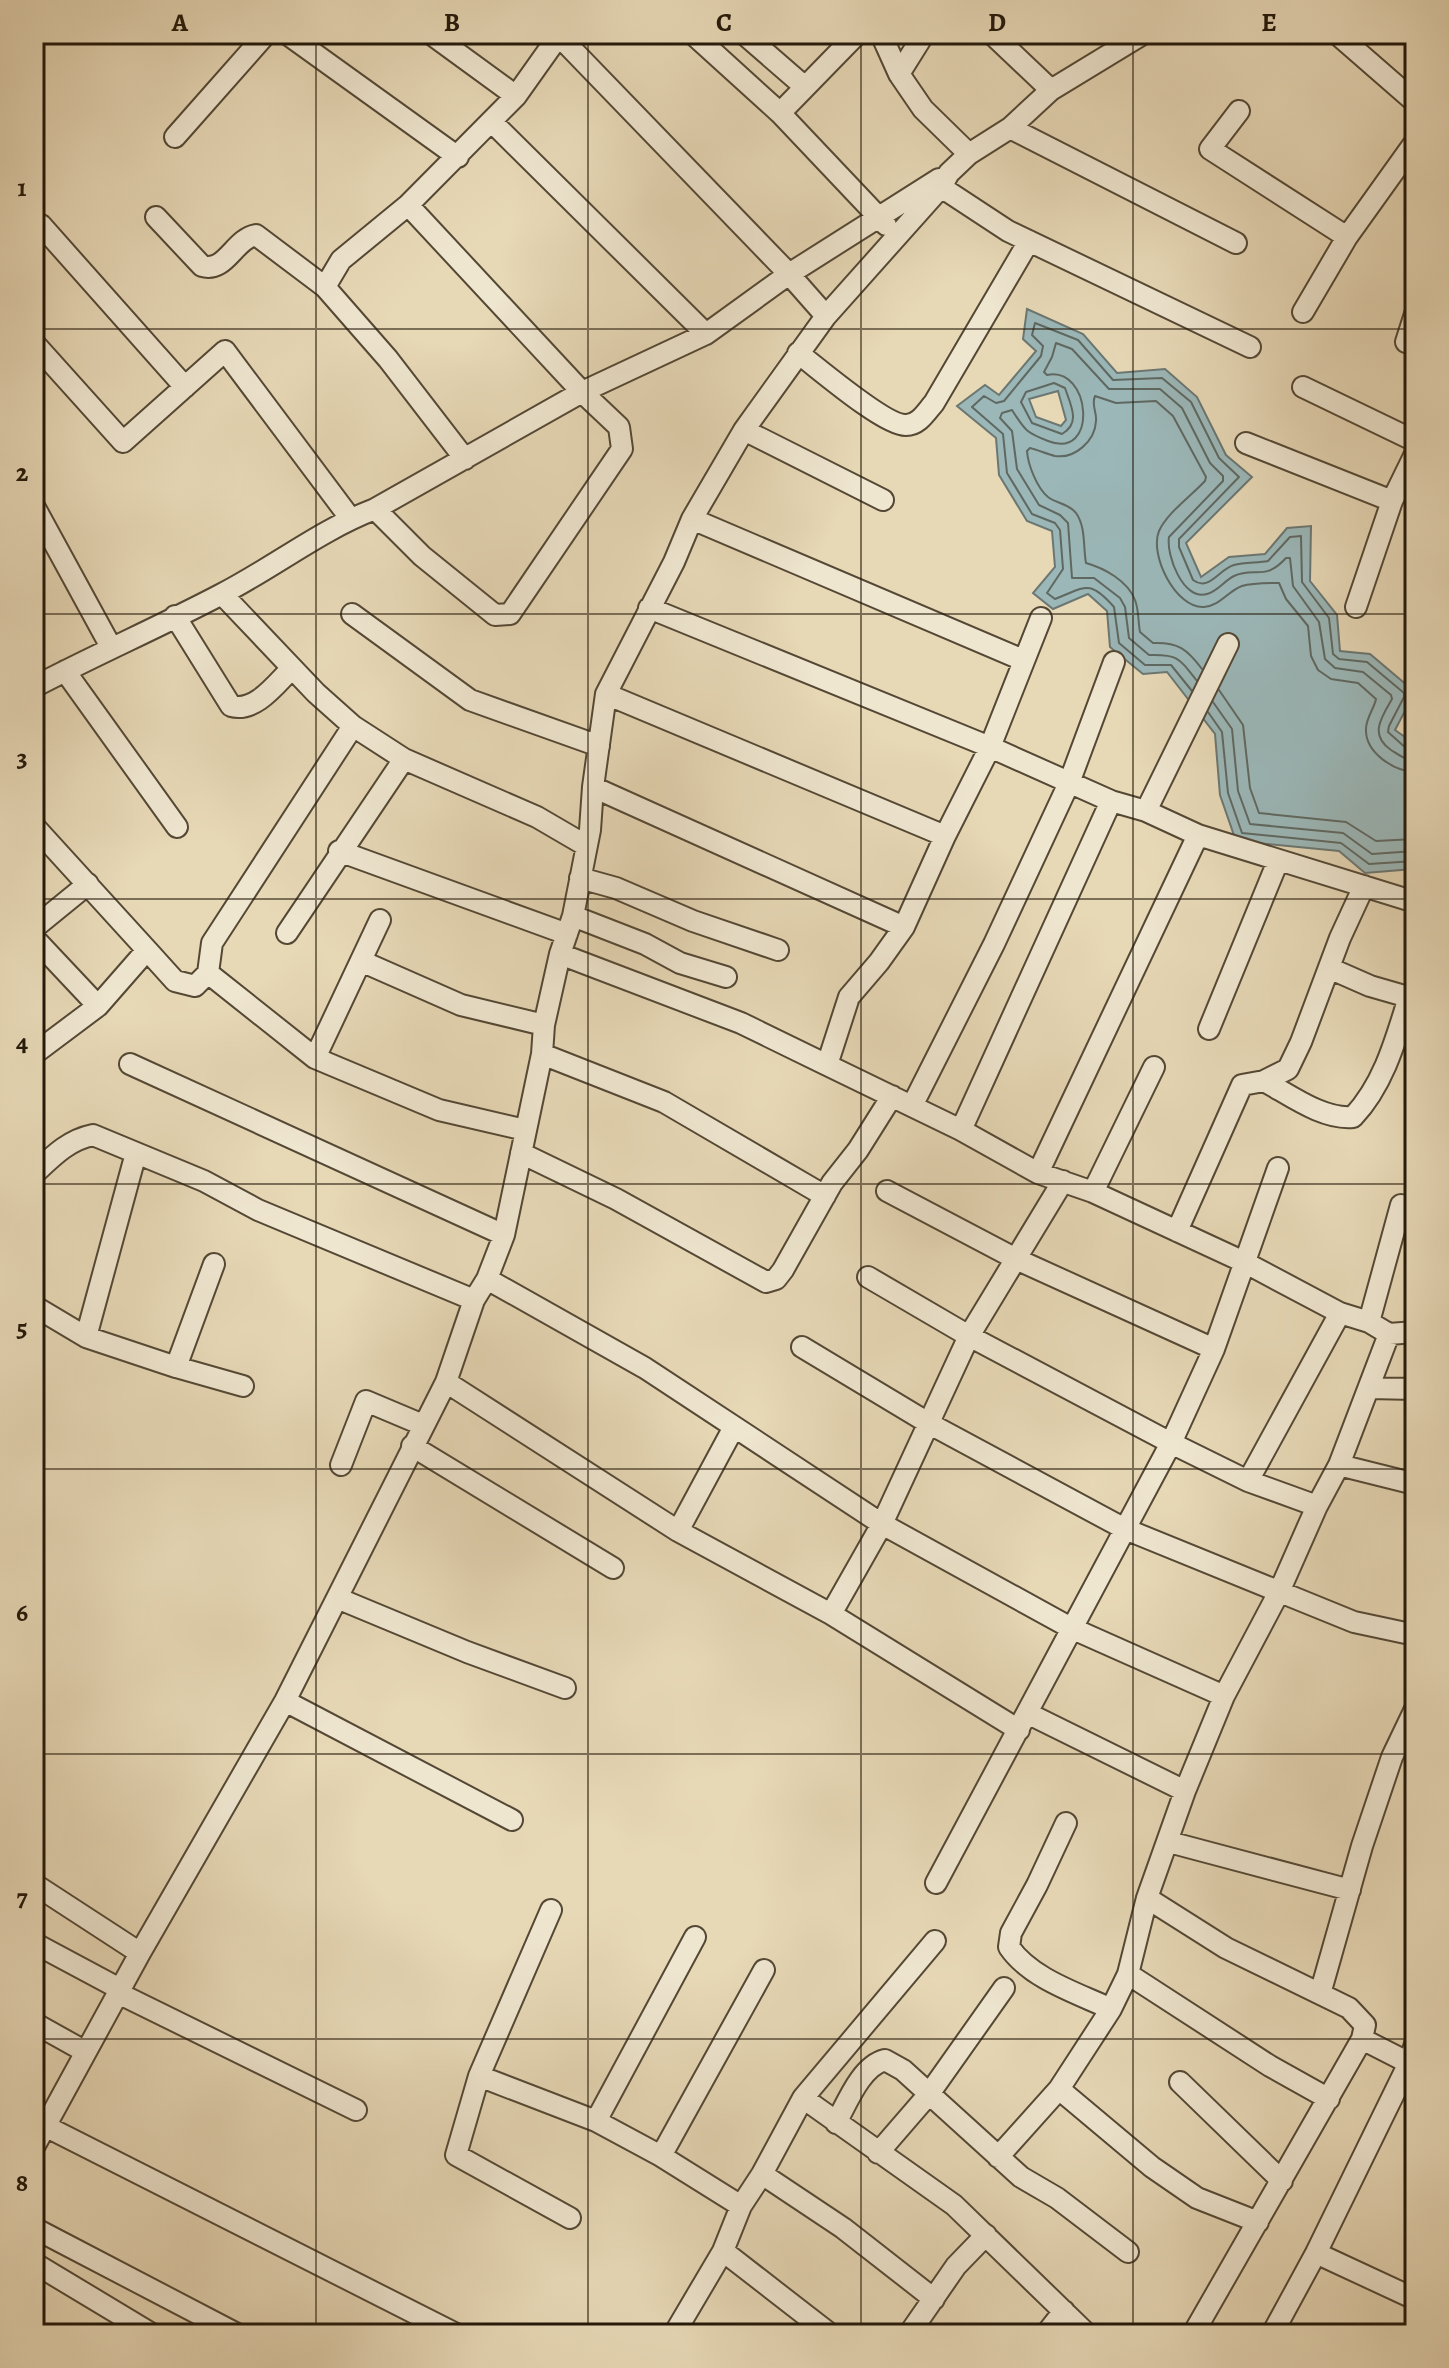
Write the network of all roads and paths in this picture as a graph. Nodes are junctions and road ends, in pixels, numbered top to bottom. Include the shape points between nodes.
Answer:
1 (266, 34) edge
2 (287, 34) edge
3 (431, 34) edge
4 (693, 34) edge
5 (744, 34) edge
6 (857, 34) edge
7 (881, 34) edge
8 (924, 34) edge
9 (992, 34) edge
10 (1143, 34) edge
11 (559, 35) edge
12 (1347, 37) edge
13 (899, 74) junction
14 (805, 87) junction
15 (1051, 90) junction
16 (516, 96) junction
17 (1415, 102) edge
18 (1239, 111) dead end
19 (780, 113) junction
20 (492, 122) junction
21 (1010, 128) junction
22 (175, 137) dead end
23 (1415, 142) edge
24 (969, 154) junction
25 (458, 157) junction
26 (945, 180) junction
27 (408, 205) junction
28 (878, 216) junction
29 (156, 217) dead end
30 (41, 225) dead end
31 (896, 237) junction
32 (1347, 237) junction
33 (1029, 241) junction
34 (1236, 243) dead end
35 (789, 274) junction
36 (325, 287) junction
37 (1303, 312) dead end
38 (1415, 314) edge
39 (826, 316) junction
40 (706, 334) junction
41 (1406, 342) dead end
42 (34, 343) edge
43 (1250, 347) dead end
44 (798, 353) junction
45 (185, 387) junction
46 (1303, 387) dead end
47 (582, 392) junction
48 (744, 430) junction
49 (1415, 441) edge
50 (1246, 443) dead end
51 (1415, 454) edge
52 (465, 459) junction
53 (883, 500) dead end
54 (1392, 501) junction
55 (34, 506) edge
56 (375, 509) junction
57 (350, 518) junction
58 (692, 519) junction
59 (222, 594) junction
60 (1356, 607) dead end
61 (649, 608) junction
62 (352, 614) dead end
63 (175, 616) junction
64 (1041, 618) dead end
65 (1228, 644) dead end
66 (111, 647) junction
67 (1023, 660) junction
68 (1114, 662) dead end
69 (292, 668) junction
70 (65, 671) junction
71 (34, 687) edge
72 (606, 694) junction
73 (353, 726) junction
74 (599, 746) junction
75 (990, 747) junction
76 (404, 759) junction
77 (1069, 783) junction
78 (593, 787) junction
79 (1111, 801) junction
80 (1146, 811) junction
81 (34, 826) edge
82 (177, 827) dead end
83 (1198, 835) junction
84 (945, 836) junction
85 (585, 845) junction
86 (339, 851) junction
87 (1278, 861) junction
88 (580, 878) junction
89 (88, 884) junction
90 (1364, 886) junction
91 (1415, 902) edge
92 (380, 920) dead end
93 (570, 925) junction
94 (904, 927) junction
95 (34, 928) edge
96 (287, 933) dead end
97 (34, 938) edge
98 (147, 950) junction
99 (778, 950) dead end
100 (560, 954) junction
101 (361, 961) junction
102 (1329, 968) junction
103 (208, 973) junction
104 (726, 977) dead end
105 (1412, 998) edge
106 (98, 1006) junction
107 (544, 1025) junction
108 (1209, 1029) dead end
109 (34, 1054) edge
110 (542, 1054) junction
111 (315, 1058) junction
112 (130, 1064) dead end
113 (827, 1065) junction
114 (1154, 1067) dead end
115 (1264, 1081) junction
116 (892, 1096) junction
117 (912, 1106) junction
118 (525, 1130) junction
119 (961, 1130) junction
120 (136, 1153) junction
121 (521, 1153) junction
122 (1278, 1168) dead end
123 (1038, 1173) junction
124 (34, 1174) edge
125 (1063, 1181) junction
126 (887, 1191) dead end
127 (1093, 1192) junction
128 (825, 1196) junction
129 (1401, 1205) dead end
130 (1177, 1231) junction
131 (504, 1235) junction
132 (1016, 1259) junction
133 (1244, 1262) junction
134 (214, 1264) dead end
135 (868, 1277) dead end
136 (487, 1279) junction
137 (474, 1300) junction
138 (34, 1306) edge
139 (1340, 1313) junction
140 (1369, 1322) junction
141 (1415, 1332) edge
142 (1389, 1334) junction
143 (969, 1336) junction
144 (86, 1337) junction
145 (802, 1347) dead end
146 (1214, 1349) junction
147 (176, 1367) junction
148 (446, 1382) junction
149 (243, 1386) dead end
150 (1369, 1388) junction
151 (1415, 1389) edge
152 (930, 1424) junction
153 (423, 1425) junction
154 (734, 1427) junction
155 (1171, 1443) junction
156 (412, 1446) junction
157 (341, 1465) dead end
158 (1339, 1465) junction
159 (1248, 1481) junction
160 (1415, 1484) edge
161 (1317, 1506) junction
162 (882, 1524) junction
163 (1125, 1529) junction
164 (678, 1531) junction
165 (613, 1568) dead end
166 (1279, 1592) junction
167 (337, 1598) junction
168 (831, 1614) junction
169 (1071, 1628) junction
170 (1415, 1635) edge
171 (565, 1688) dead end
172 (1224, 1696) junction
173 (285, 1701) junction
174 (1415, 1709) edge
175 (1023, 1722) junction
176 (1185, 1791) junction
177 (512, 1820) dead end
178 (1066, 1823) dead end
179 (1169, 1842) junction
180 (936, 1883) dead end
181 (34, 1884) edge
182 (1350, 1890) junction
183 (1147, 1898) junction
184 (551, 1910) dead end
185 (695, 1937) dead end
186 (935, 1941) dead end
187 (34, 1943) edge
188 (140, 1953) junction
189 (764, 1970) dead end
190 (1128, 1974) junction
191 (1004, 1988) dead end
192 (119, 1991) junction
193 (1320, 1994) junction
194 (1111, 2009) junction
195 (34, 2023) edge
196 (1362, 2039) junction
197 (86, 2052) junction
198 (1413, 2058) edge
199 (479, 2076) junction
200 (1180, 2082) dead end
201 (1059, 2089) junction
202 (929, 2094) junction
203 (803, 2098) junction
204 (1329, 2099) junction
205 (356, 2110) dead end
206 (596, 2121) junction
207 (836, 2123) junction
208 (45, 2126) junction
209 (34, 2147) edge
210 (878, 2153) junction
211 (661, 2156) junction
212 (998, 2157) junction
213 (762, 2174) junction
214 (1282, 2181) junction
215 (741, 2206) junction
216 (570, 2218) dead end
217 (1258, 2222) junction
218 (34, 2228) edge
219 (986, 2235) junction
220 (723, 2251) junction
221 (1128, 2252) dead end
222 (1316, 2253) junction
223 (34, 2263) edge
224 (934, 2299) junction
225 (1415, 2299) edge
226 (1064, 2311) junction
227 (676, 2333) edge
228 (152, 2334) edge
229 (237, 2334) edge
230 (456, 2334) edge
231 (830, 2334) edge
232 (909, 2334) edge
233 (1046, 2334) edge
234 (1087, 2334) edge
235 (1193, 2334) edge
236 (1272, 2334) edge

1 - 22 street
2 - 25 street
3 - 16 street
4 - 19 street
5 - 14 street
6 - 14 street
7 - 13 street
8 - 13 street
9 - 15 street
10 - 15 street
11 - 16 street
11 - 35 street
12 - 17 street
13 - 24 street via 923,109
14 - 19 street
15 - 21 street
16 - 20 street
18 - 32 street via 1210,149
19 - 28 street
20 - 25 street
20 - 40 street
21 - 24 street
21 - 34 street
23 - 32 street
24 - 26 street
25 - 27 street
26 - 28 street
26 - 31 street
26 - 33 street
27 - 36 street via 341,260
27 - 47 street
28 - 31 street
28 - 35 street
29 - 36 street via 202,266 220,265 256,235
30 - 45 street
31 - 39 street
32 - 37 street
33 - 43 street
33 - 44 street via 934,403 909,426 874,411
35 - 39 street
35 - 40 street
36 - 52 street
38 - 41 street
39 - 44 street
40 - 47 street
42 - 45 street via 123,442
44 - 48 street
45 - 57 street via 225,351
46 - 49 street
47 - 52 street
47 - 56 street via 619,427 622,449 510,614 495,615 422,556
48 - 53 street
48 - 58 street
50 - 54 street
51 - 54 street
52 - 56 street
54 - 60 street
55 - 66 street
56 - 57 street
57 - 59 street
58 - 61 street
58 - 67 street
59 - 63 street
59 - 69 street
61 - 72 street
61 - 75 street
62 - 74 street via 470,700
63 - 66 street
63 - 69 street via 231,706 254,704
64 - 67 street
65 - 80 street
66 - 70 street
67 - 75 street
68 - 77 street
69 - 73 street
70 - 71 street
70 - 82 street
72 - 74 street
72 - 84 street
73 - 76 street
73 - 103 street via 212,943
74 - 78 street
75 - 77 street
75 - 84 street
76 - 85 street via 537,817
76 - 86 street
77 - 79 street
77 - 117 street
78 - 85 street
78 - 94 street
79 - 80 street
79 - 119 street
80 - 83 street
81 - 89 street
83 - 87 street
83 - 123 street
84 - 94 street
85 - 88 street
86 - 93 street
86 - 96 street
87 - 90 street
87 - 108 street
88 - 93 street
88 - 99 street
89 - 95 street
89 - 98 street
90 - 91 street
90 - 102 street
92 - 101 street
93 - 100 street
93 - 104 street via 645,944 680,963
94 - 113 street via 849,997
97 - 106 street
98 - 103 street via 175,981 195,986
98 - 106 street
100 - 107 street
100 - 113 street via 741,1023
101 - 107 street via 461,1005
101 - 111 street
102 - 105 street
102 - 115 street via 1288,1069
103 - 111 street
105 - 115 street via 1388,1063 1353,1117 1319,1110
106 - 109 street
107 - 110 street
110 - 118 street
110 - 128 street via 664,1102
111 - 118 street via 439,1110
112 - 131 street
113 - 116 street
114 - 127 street
115 - 130 street via 1242,1085
116 - 117 street
116 - 128 street
117 - 119 street
118 - 121 street
119 - 123 street
120 - 124 street via 93,1135 81,1137
120 - 137 street
120 - 144 street
121 - 128 street via 766,1282 783,1270
121 - 131 street
122 - 133 street
123 - 125 street
125 - 127 street
125 - 132 street
126 - 132 street
127 - 130 street
129 - 140 street
130 - 133 street
131 - 136 street
132 - 143 street
132 - 146 street
133 - 139 street
133 - 146 street
134 - 147 street
135 - 143 street
136 - 137 street
136 - 154 street via 645,1368
137 - 148 street
138 - 144 street
139 - 140 street
139 - 159 street
140 - 142 street
141 - 142 street
142 - 150 street
143 - 152 street
143 - 155 street
144 - 147 street
145 - 152 street
146 - 155 street
147 - 149 street
148 - 153 street
148 - 164 street
150 - 151 street
150 - 158 street
152 - 162 street
152 - 163 street
153 - 156 street
153 - 157 street via 366,1401
154 - 162 street
154 - 164 street
155 - 159 street
155 - 163 street
156 - 165 street
156 - 167 street
158 - 160 street
158 - 161 street
159 - 161 street
161 - 166 street
162 - 168 street
162 - 169 street
163 - 166 street
163 - 169 street
164 - 168 street
166 - 170 street via 1354,1622
166 - 172 street
167 - 171 street
167 - 173 street
168 - 175 street
169 - 172 street
169 - 175 street
172 - 176 street
173 - 177 street
173 - 188 street
174 - 182 street via 1392,1757
175 - 176 street
175 - 180 street
176 - 179 street
178 - 194 street via 1011,1933 1009,1947 1031,1970
179 - 182 street
179 - 183 street
181 - 188 street
182 - 193 street
183 - 190 street
183 - 193 street via 1226,1948
184 - 199 street
185 - 206 street
186 - 203 street
187 - 192 street
188 - 192 street
189 - 211 street
190 - 194 street
190 - 204 street
191 - 202 street
192 - 197 street
192 - 205 street
193 - 196 street via 1358,2017 1365,2025
194 - 201 street
195 - 197 street
196 - 198 street
196 - 204 street
197 - 208 street
198 - 222 street
199 - 206 street
199 - 216 street via 456,2155
200 - 214 street
201 - 212 street
201 - 217 street via 1197,2198
202 - 207 street via 903,2070 885,2060 877,2062
202 - 210 street
202 - 212 street
203 - 207 street
203 - 213 street
204 - 214 street
206 - 211 street
207 - 210 street
208 - 209 street
208 - 230 street
210 - 219 street via 954,2205
211 - 215 street
212 - 221 street
213 - 215 street
213 - 224 street
214 - 217 street
215 - 220 street
217 - 235 street
218 - 229 street
219 - 224 street
219 - 226 street
220 - 227 street
220 - 231 street
222 - 225 street
222 - 236 street
223 - 228 street
224 - 232 street
226 - 233 street
226 - 234 street

